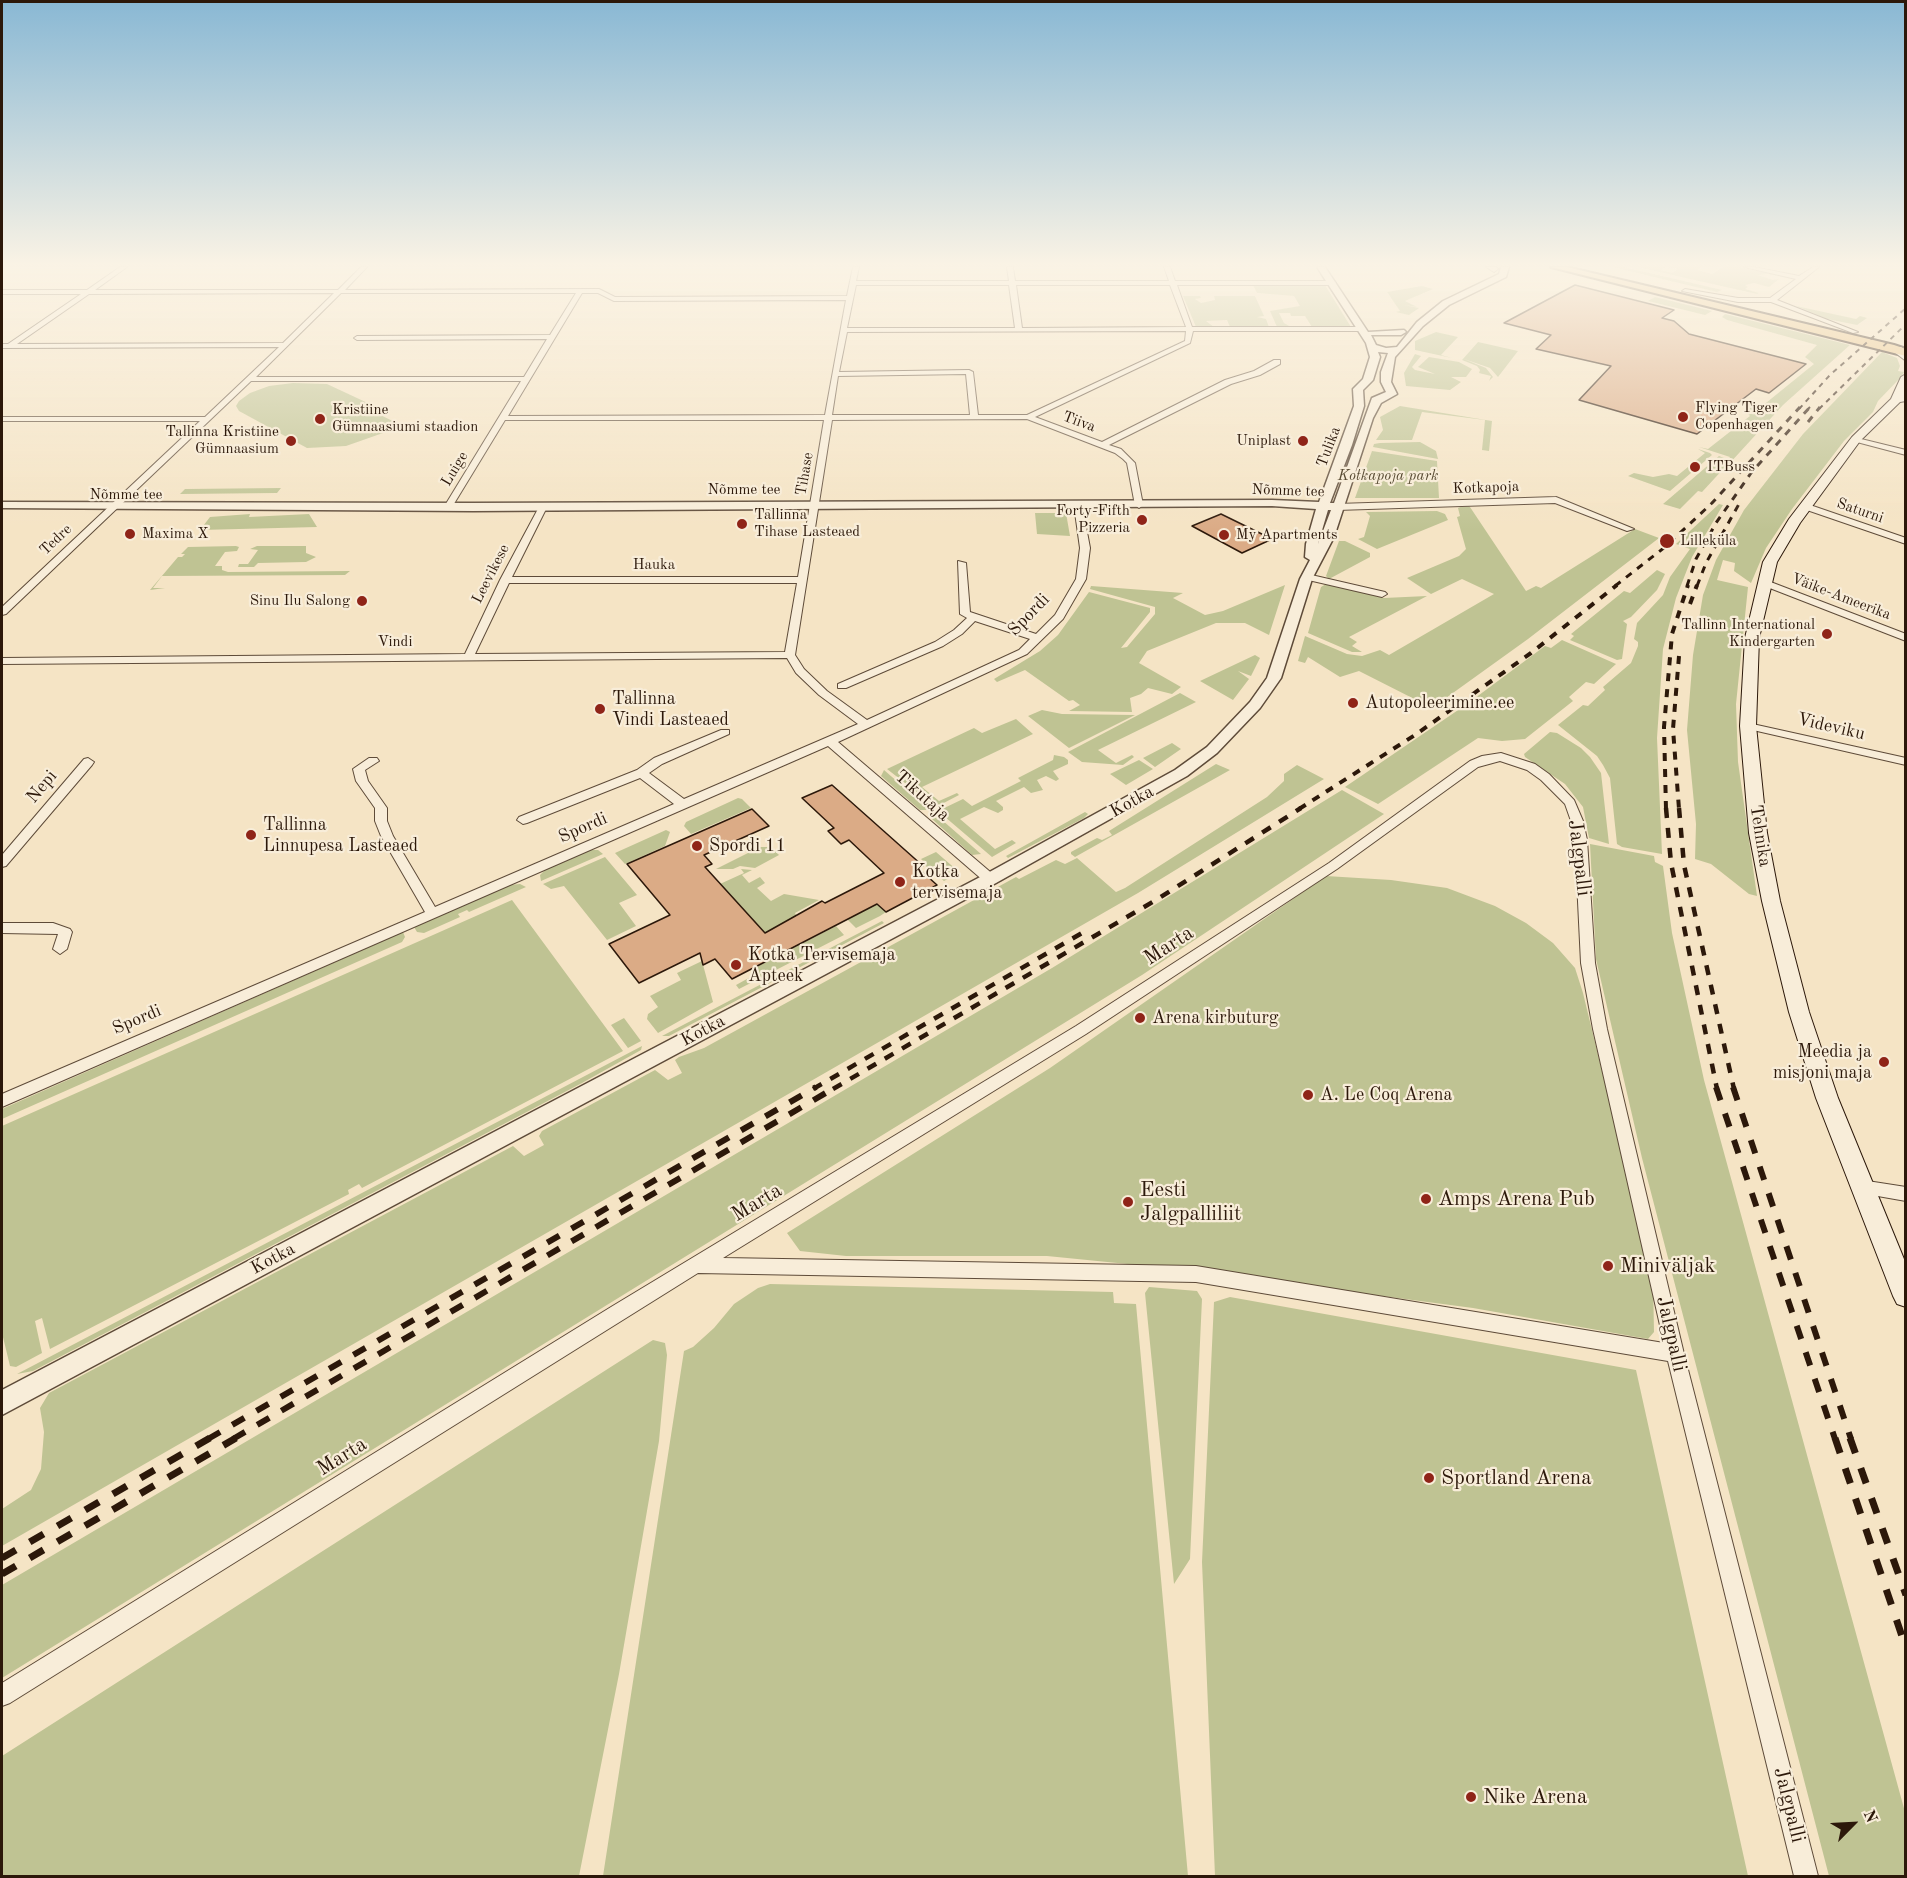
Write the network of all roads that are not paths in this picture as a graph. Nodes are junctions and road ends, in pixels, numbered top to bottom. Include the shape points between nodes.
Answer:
1 (275, 355) edge
2 (541, 355) edge
3 (839, 355) edge
4 (1163, 355) edge
5 (1375, 355) edge
6 (1393, 355) edge
7 (1277, 362) dead end
8 (835, 374) junction
9 (1905, 377) edge
10 (248, 379) junction
11 (526, 379) junction
12 (1360, 390) junction
13 (1386, 394) junction
14 (1901, 395) edge
15 (974, 417) junction
16 (1028, 417) junction
17 (502, 418) junction
18 (828, 418) junction
19 (2, 419) edge
20 (205, 419) junction
21 (1856, 439) junction
22 (1102, 445) junction
23 (1905, 453) edge
24 (1340, 461) junction
25 (1354, 464) junction
26 (1328, 490) junction
27 (813, 505) junction
28 (1078, 505) junction
29 (1139, 505) junction
30 (1276, 505) junction
31 (2, 507) edge
32 (112, 507) junction
33 (448, 507) junction
34 (543, 507) junction
35 (1337, 507) junction
36 (1807, 507) junction
37 (1322, 509) junction
38 (1316, 529) junction
39 (1630, 529) dead end
40 (1905, 541) edge
41 (961, 563) dead end
42 (1309, 572) junction
43 (505, 580) junction
44 (803, 580) junction
45 (1765, 583) junction
46 (1382, 594) dead end
47 (2, 612) edge
48 (973, 617) junction
49 (1037, 638) junction
50 (1905, 638) edge
51 (790, 655) junction
52 (469, 657) junction
53 (2, 661) edge
54 (842, 686) dead end
55 (866, 725) junction
56 (1748, 726) junction
57 (725, 732) dead end
58 (830, 741) junction
59 (374, 761) dead end
60 (88, 762) dead end
61 (1905, 762) edge
62 (1531, 767) joint
63 (640, 773) junction
64 (684, 805) junction
65 (523, 820) dead end
66 (2, 863) edge
67 (990, 879) junction
68 (433, 914) junction
69 (2, 928) edge
70 (60, 950) dead end
71 (2, 1101) edge
72 (1861, 1187) junction
73 (1905, 1194) edge
74 (697, 1265) junction
75 (1905, 1296) edge
76 (1675, 1354) junction
77 (2, 1403) edge
78 (2, 1695) edge
79 (1806, 1876) edge

1 - 10 street, Tedre
2 - 11 street, Luige
3 - 8 street, Tihase
4 - 16 street
5 - 12 street, Tulika via 1368,380
6 - 13 street, Tulika via 1386,372
7 - 22 street
8 - 15 street via 969,372
8 - 18 street, Tihase
9 - 14 main road, Tehnika
10 - 11 street
10 - 20 street, Tedre
11 - 17 street, Luige
12 - 13 street
12 - 24 street, Tulika via 1359,406
13 - 25 street, Tulika via 1374,406
14 - 21 main road, Tehnika
15 - 16 street, Tiiva
15 - 18 street, Tiiva
16 - 22 street, Tiiva
17 - 18 street, Tiiva
17 - 33 street, Luige
18 - 27 street, Tihase
19 - 20 street
20 - 32 street, Tedre
21 - 23 street
21 - 36 main road, Tehnika
22 - 29 street, Tiiva via 1118,451 1131,463
24 - 25 street
24 - 26 street, Tulika
25 - 35 street, Tulika
26 - 30 street via 1306,500
26 - 37 street, Tulika
27 - 28 street, Nõmme tee
27 - 34 street, Nõmme tee
27 - 44 street, Tihase
28 - 29 street, Nõmme tee
28 - 49 street, Spordi via 1085,548 1081,579 1059,617
29 - 30 street, Nõmme tee
30 - 37 street, Nõmme tee
30 - 38 street via 1305,518
31 - 32 street, Nõmme tee
32 - 33 street, Nõmme tee
32 - 47 street, Tedre
33 - 34 street, Nõmme tee
34 - 43 street, Leevikese
35 - 37 street, Nõmme tee
35 - 39 street, Kotkapoja via 1556,500
35 - 42 street, Kotka via 1328,537
36 - 40 street, Saturni
36 - 45 main road, Tehnika via 1782,540 1770,562
37 - 38 street, Kotka
38 - 42 street, Kotka
41 - 48 street via 965,614
42 - 46 street
42 - 67 street, Kotka via 1274,678 1255,705 1212,750 1162,786
43 - 44 street, Hauka
43 - 52 street, Leevikese
44 - 51 street, Tihase
45 - 50 street, Väike-Ameerika
45 - 56 main road, Tehnika via 1752,638
48 - 49 street
48 - 54 street via 939,644
49 - 55 street, Spordi via 1023,652 982,673
51 - 52 street, Vindi
51 - 55 street via 823,693
52 - 53 street, Vindi
55 - 58 street, Spordi
56 - 61 street, Videviku
56 - 72 main road, Tehnika via 1758,833 1771,901 1799,1012
57 - 63 street via 657,761
58 - 64 street, Spordi
58 - 67 street, Tikutaja
59 - 68 street via 359,769 362,781 381,808 387,836
60 - 66 street, Nepi
62 - 74 street, Marta via 1501,758 1474,764 1333,866 1081,1030
62 - 76 street, Jalgpalli via 1559,789 1577,821 1588,963 1600,1029
63 - 64 street
63 - 65 street
64 - 68 street, Spordi
67 - 77 street, Kotka
68 - 71 street, Spordi
69 - 70 street via 53,928 64,932
72 - 73 street
72 - 75 main road, Tehnika
74 - 76 street via 1196,1274
74 - 78 street, Marta
76 - 79 street, Jalgpalli

